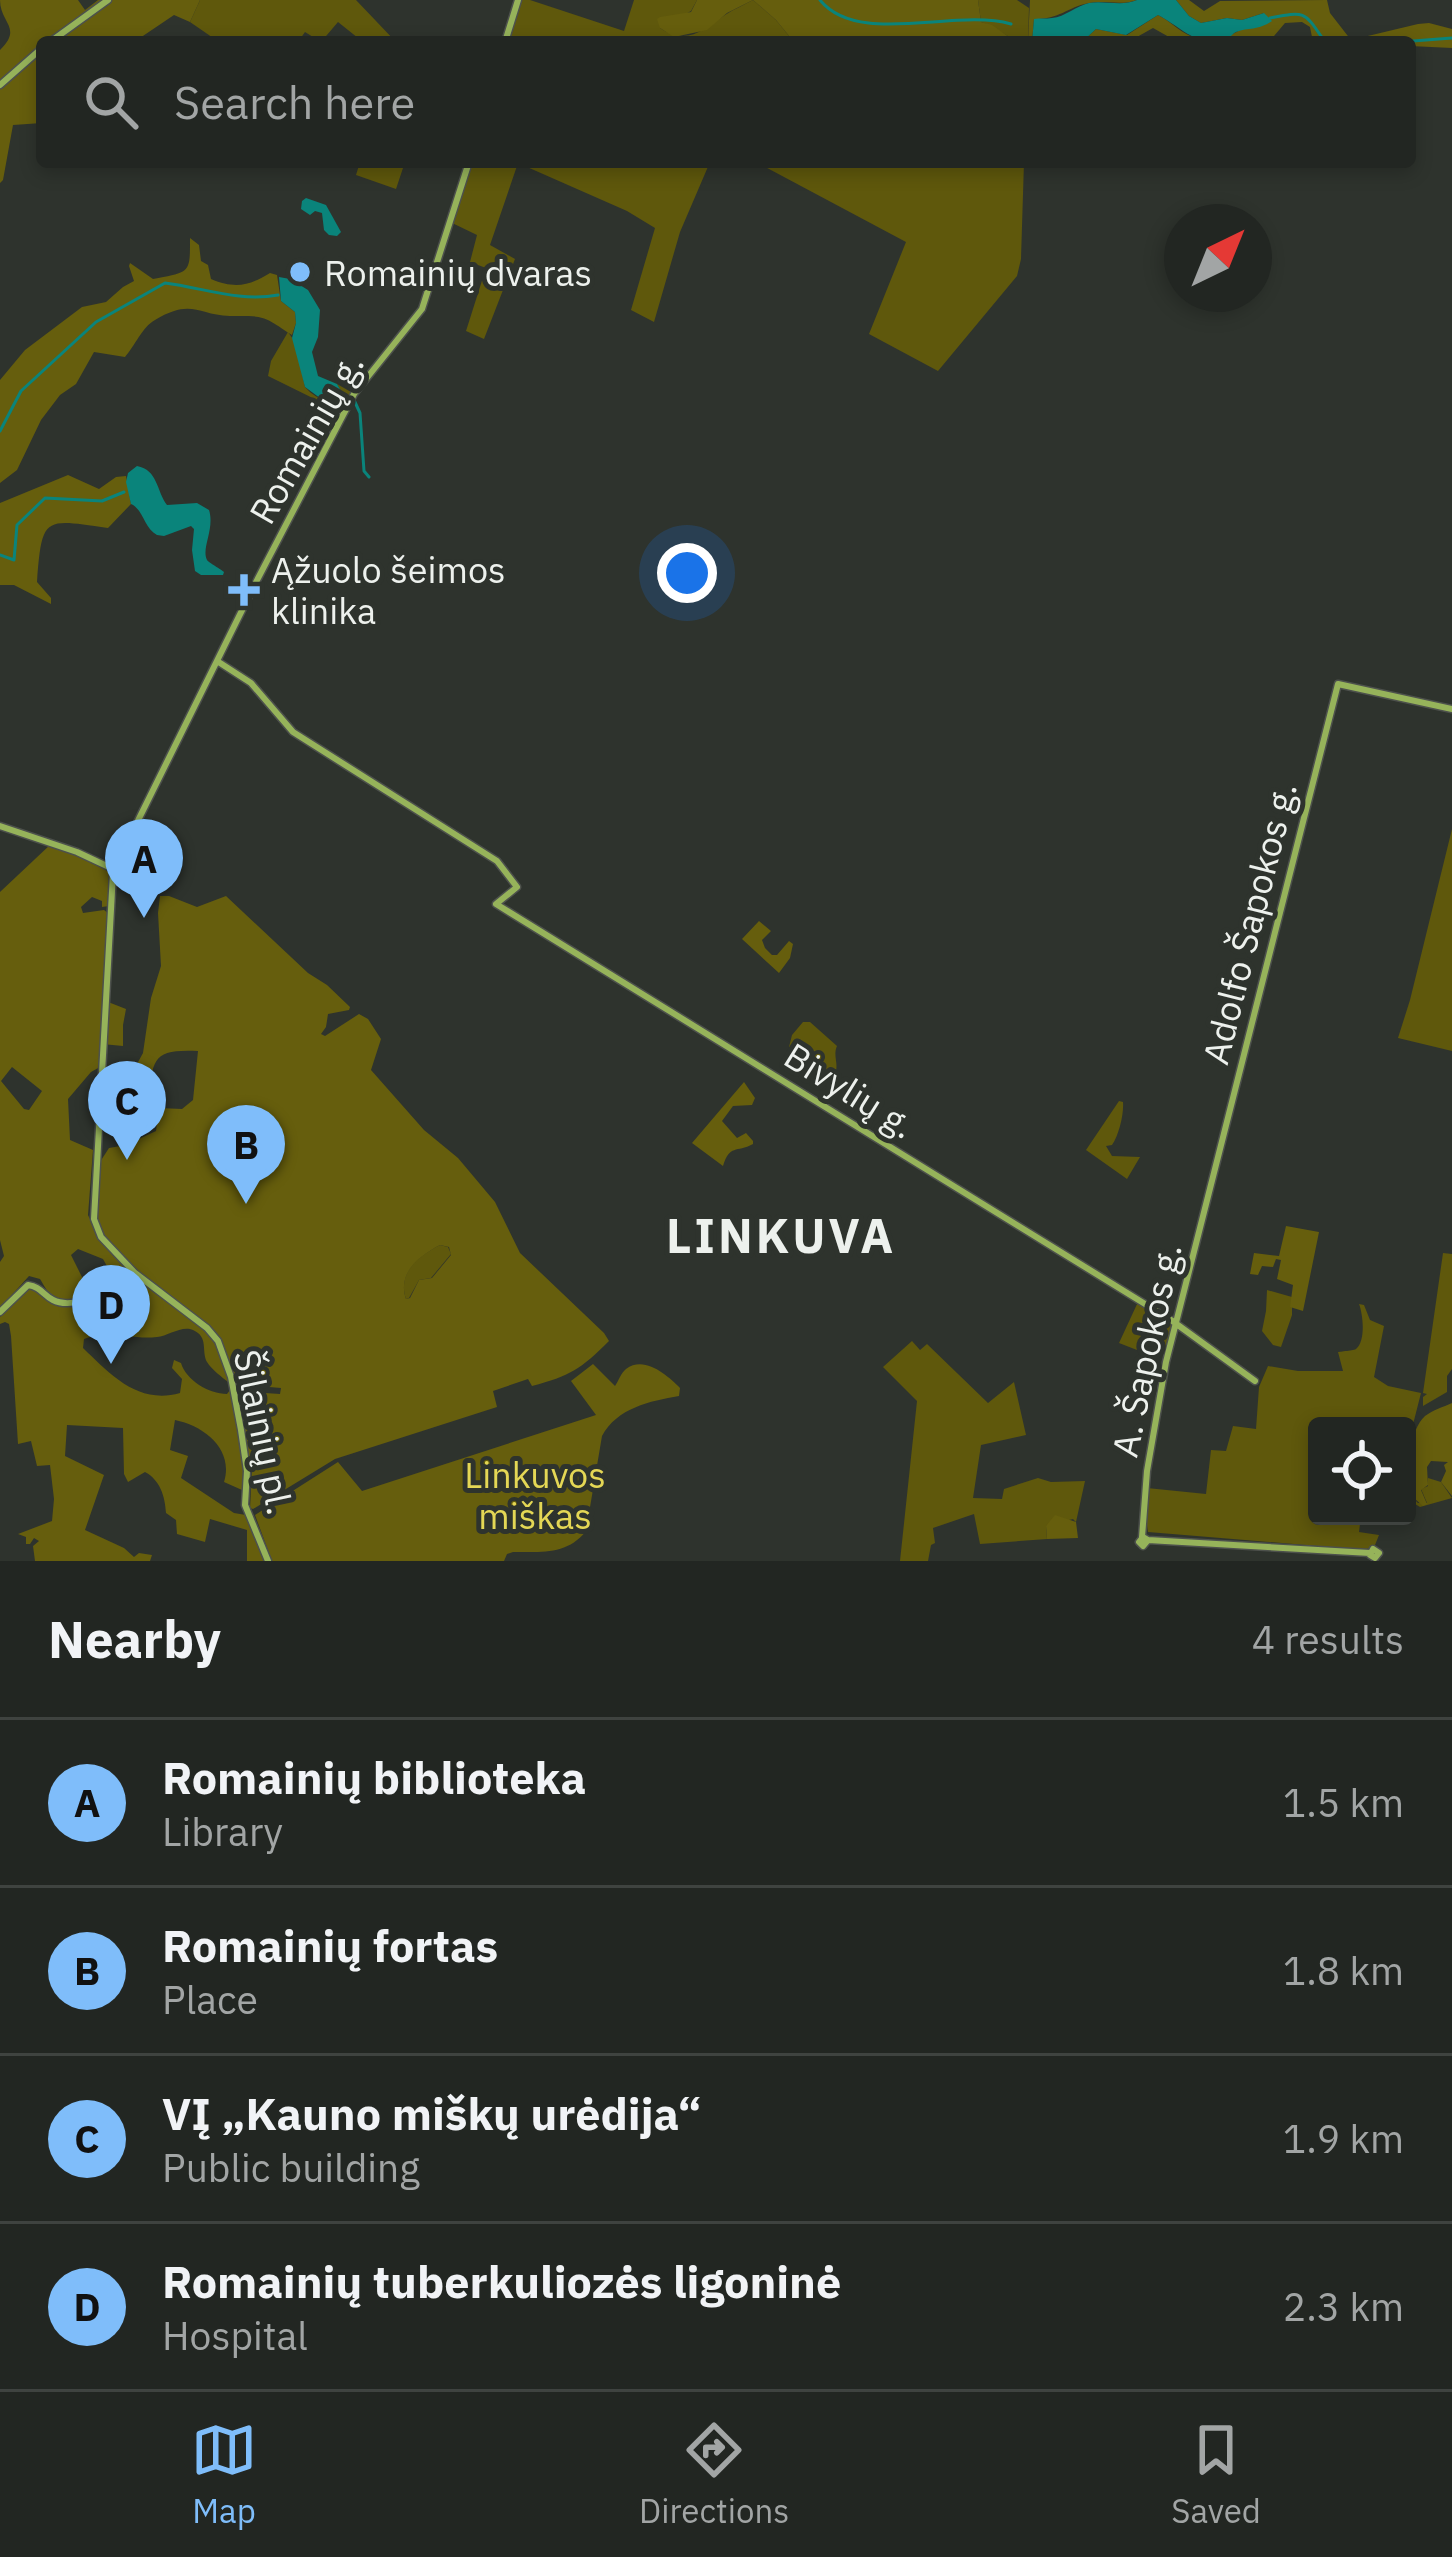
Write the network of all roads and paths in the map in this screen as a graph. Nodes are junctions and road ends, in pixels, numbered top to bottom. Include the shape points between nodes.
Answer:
1 (108, 0) edge
2 (518, 0) edge
3 (58, 36) edge
4 (508, 36) edge
5 (36, 52) edge
6 (0, 85) edge
7 (467, 168) edge
8 (217, 661) junction
9 (1452, 709) edge
10 (0, 826) edge
11 (112, 869) junction
12 (102, 1079) joint
13 (1213, 1176) joint
14 (138, 1276) junction
15 (0, 1312) edge
16 (1175, 1323) junction
17 (1256, 1381) dead end
18 (1142, 1520) junction
19 (1158, 1540) junction
20 (1375, 1557) edge
21 (268, 1561) edge

1 - 3 street
2 - 4 street
5 - 6 street
7 - 8 street, Romainių g. via 422,309 358,388
8 - 11 street, Romainių g.
8 - 16 street, Bivylių g. via 251,682 293,732 490,856 517,887 496,904
9 - 13 street, Adolfo Šapokos g. via 1338,684
10 - 11 street
11 - 12 street, Romainių g.
12 - 14 street, Šilainių pl. via 94,1219
13 - 16 street, A. Šapokos g.
14 - 15 street via 71,1304 28,1285
14 - 21 street, Šilainių pl. via 218,1341 246,1460 245,1505
16 - 17 street, Bivylių g.
16 - 18 street, A. Šapokos g.
18 - 19 street
18 - 19 street, A. Šapokos g. via 1144,1539
19 - 20 street

